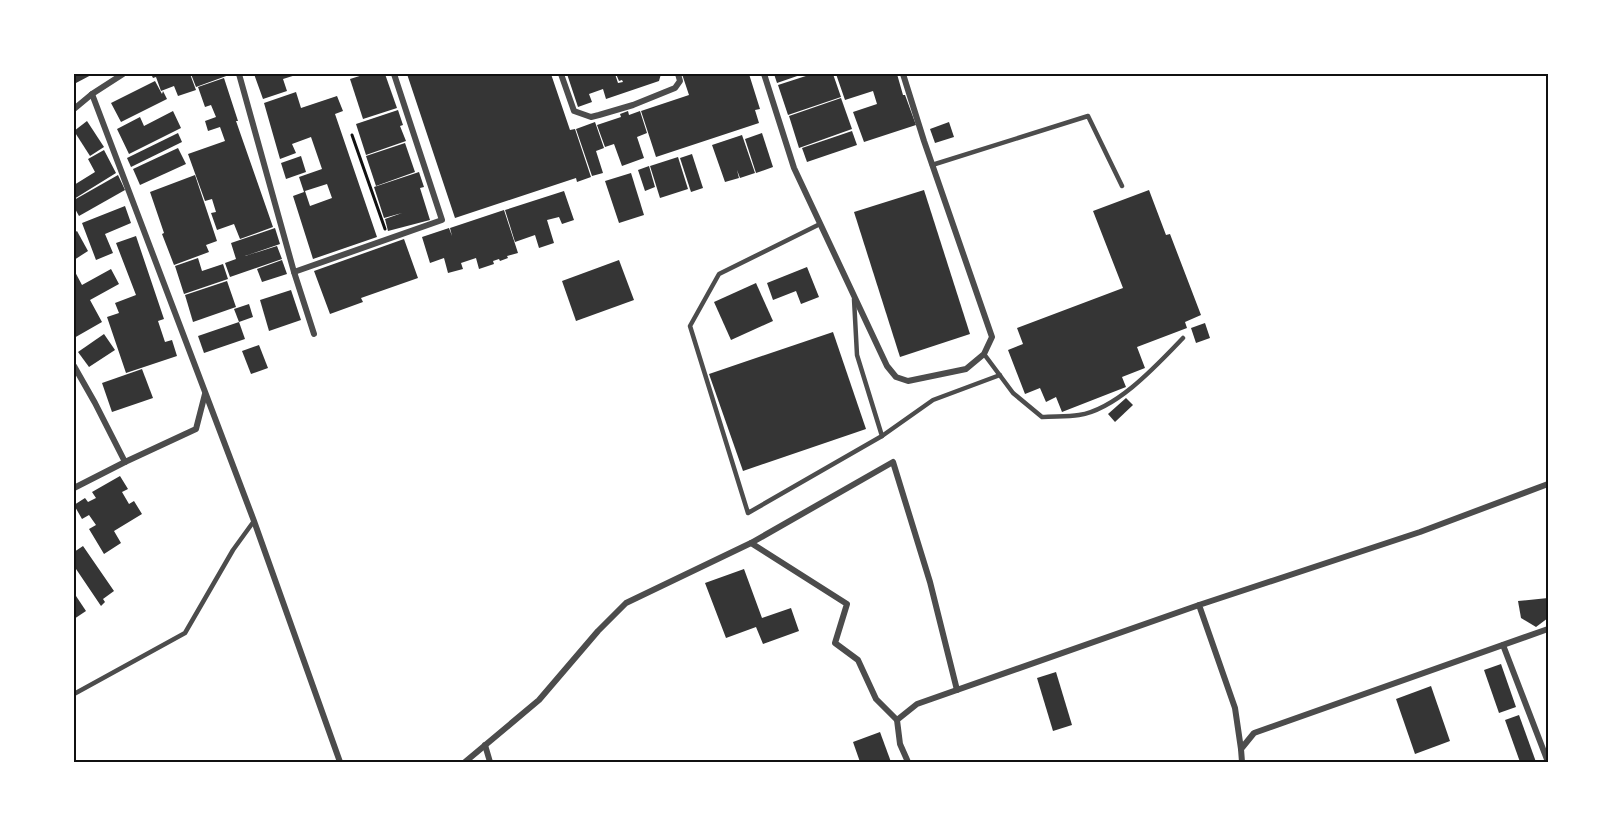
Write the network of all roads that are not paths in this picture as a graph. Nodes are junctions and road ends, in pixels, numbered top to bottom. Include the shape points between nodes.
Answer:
1 (123, 74) edge
2 (239, 74) edge
3 (394, 74) edge
4 (561, 74) edge
5 (678, 74) edge
6 (764, 74) edge
7 (903, 74) edge
8 (92, 94) junction
9 (74, 109) edge
10 (932, 165) junction
11 (1122, 186) dead end
12 (820, 224) junction
13 (294, 272) junction
14 (854, 296) junction
15 (314, 334) dead end
16 (1183, 338) dead end
17 (984, 354) junction
18 (74, 366) edge
19 (1000, 375) junction
20 (206, 393) junction
21 (882, 436) junction
22 (124, 462) junction
23 (1548, 484) edge
24 (74, 488) edge
25 (254, 521) junction
26 (751, 543) junction
27 (1199, 605) junction
28 (1548, 630) edge
29 (1503, 645) junction
30 (957, 690) junction
31 (74, 694) edge
32 (897, 720) junction
33 (485, 745) junction
34 (1241, 749) junction
35 (340, 762) edge
36 (465, 762) edge
37 (490, 762) edge
38 (908, 762) edge
39 (1242, 762) edge
40 (1548, 762) edge

1 - 8 street
2 - 13 street
3 - 13 street via 442,220
4 - 5 street via 574,111 591,117 675,88 680,81
6 - 12 street via 794,168
7 - 10 street
8 - 9 street
8 - 20 street
10 - 11 lane via 1088,116
10 - 17 street via 992,337
12 - 14 street
12 - 21 lane via 719,274 690,326 748,513
13 - 15 street
14 - 17 street via 896,377 908,381 966,369
14 - 21 lane via 857,356
16 - 19 lane via 1139,383 1110,403 1080,416 1042,417 1013,393
17 - 19 lane
18 - 22 street
19 - 21 lane via 933,400
20 - 22 street via 196,429
20 - 25 street
22 - 24 street
23 - 27 street via 1420,532
25 - 31 lane via 185,633
25 - 35 street
26 - 30 street via 893,462 930,582
26 - 32 street via 847,604 835,643 858,660 876,699
26 - 33 street via 627,603 539,700
27 - 30 street
27 - 34 street via 1235,708
28 - 29 street
29 - 34 street via 1254,733
29 - 40 street
30 - 32 street via 917,704
32 - 38 street via 900,744
33 - 36 street
33 - 37 street
34 - 39 street

